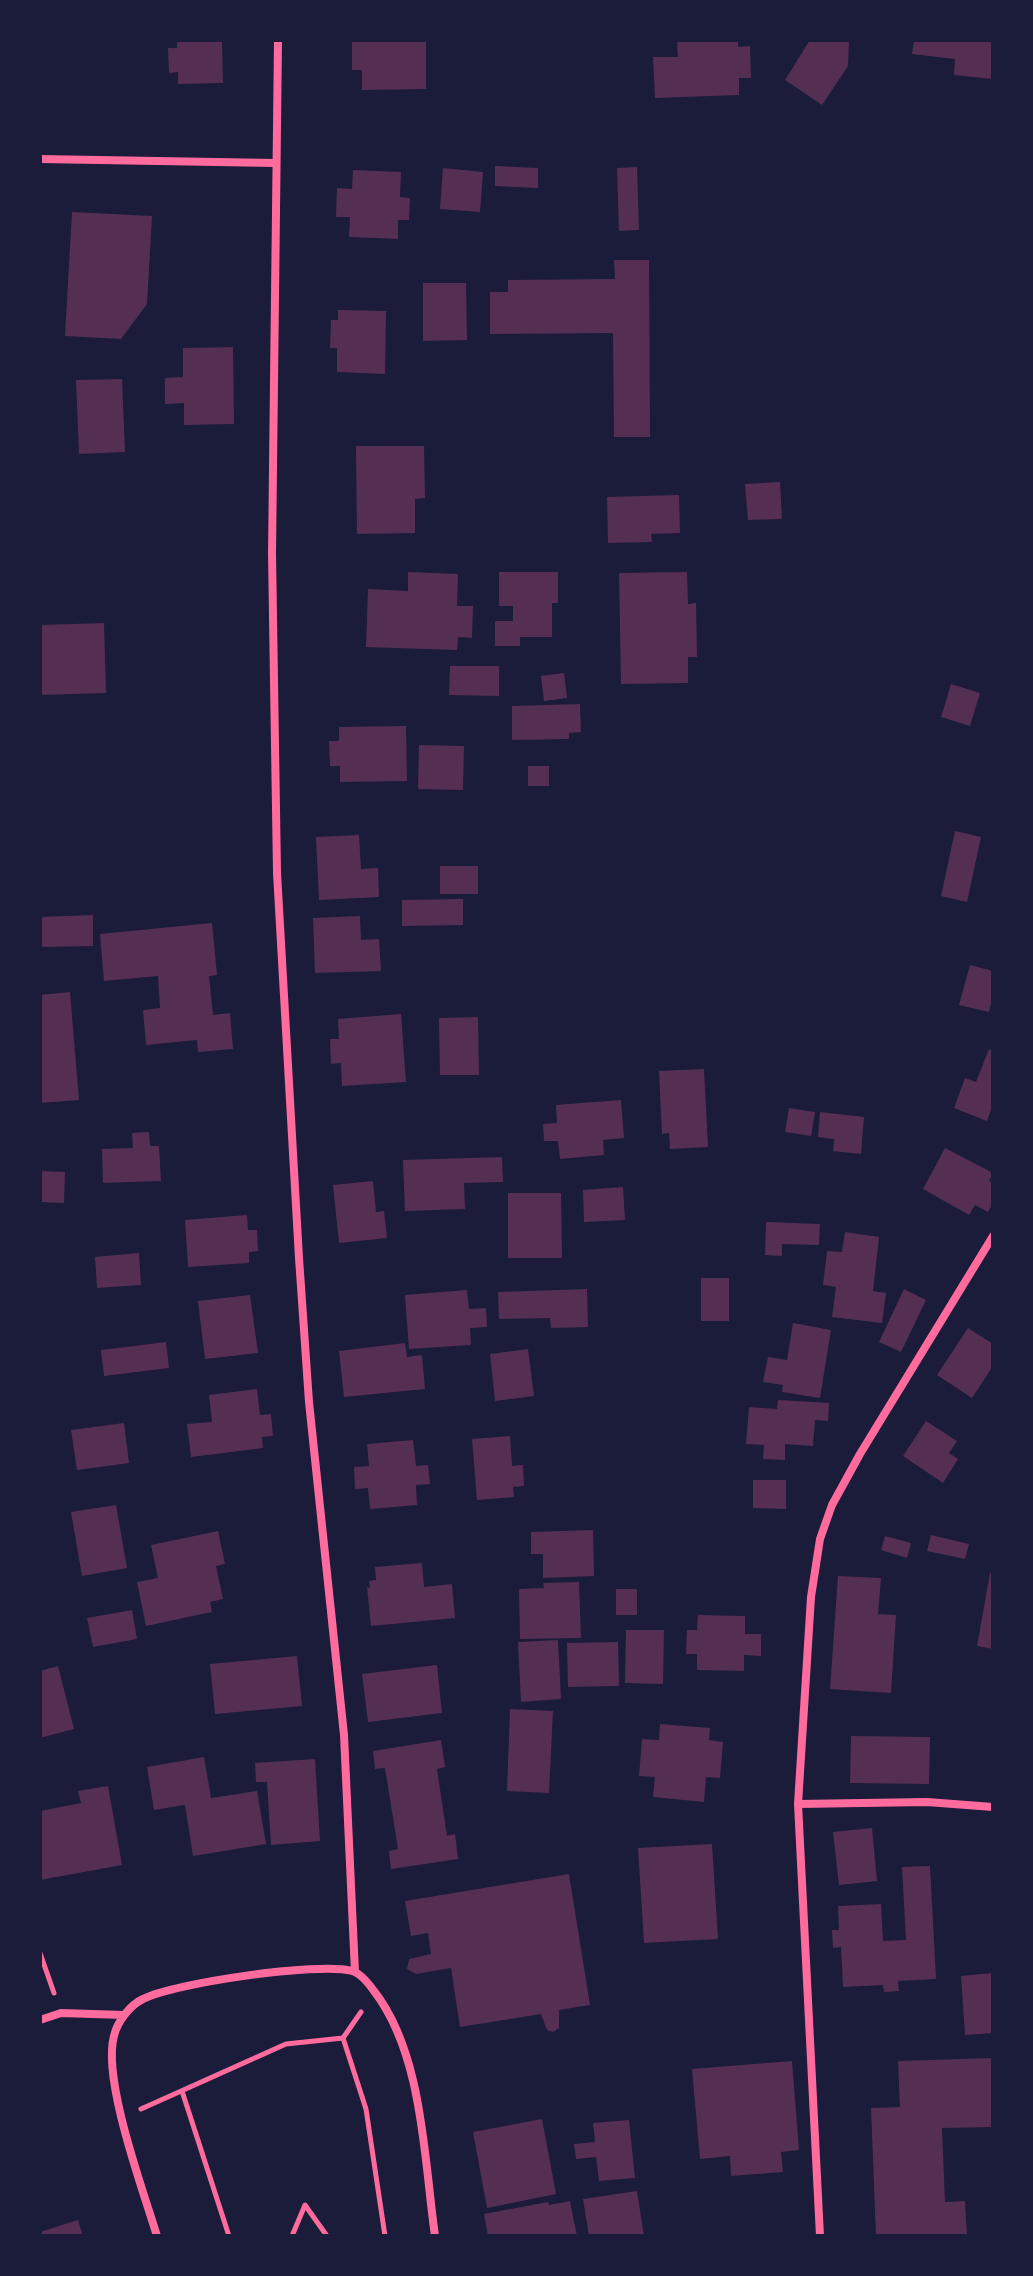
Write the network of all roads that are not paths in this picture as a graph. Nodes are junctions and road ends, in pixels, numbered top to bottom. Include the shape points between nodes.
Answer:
1 (278, 40) edge
2 (40, 159) edge
3 (275, 163) junction
4 (993, 1236) edge
5 (798, 1804) junction
6 (993, 1807) edge
7 (355, 1972) junction
8 (124, 2015) junction
9 (40, 2020) edge
10 (157, 2236) edge
11 (435, 2236) edge
12 (820, 2236) edge

1 - 3 street
2 - 3 street
3 - 7 street via 272,553 277,873 309,1402 344,1735
4 - 5 street via 860,1454 820,1539 811,1597
5 - 6 street
5 - 12 street
7 - 8 street via 324,1968 176,1987 140,1999
7 - 11 street via 375,1992 390,2019 411,2074
8 - 9 street via 61,2013
8 - 10 street via 110,2060

